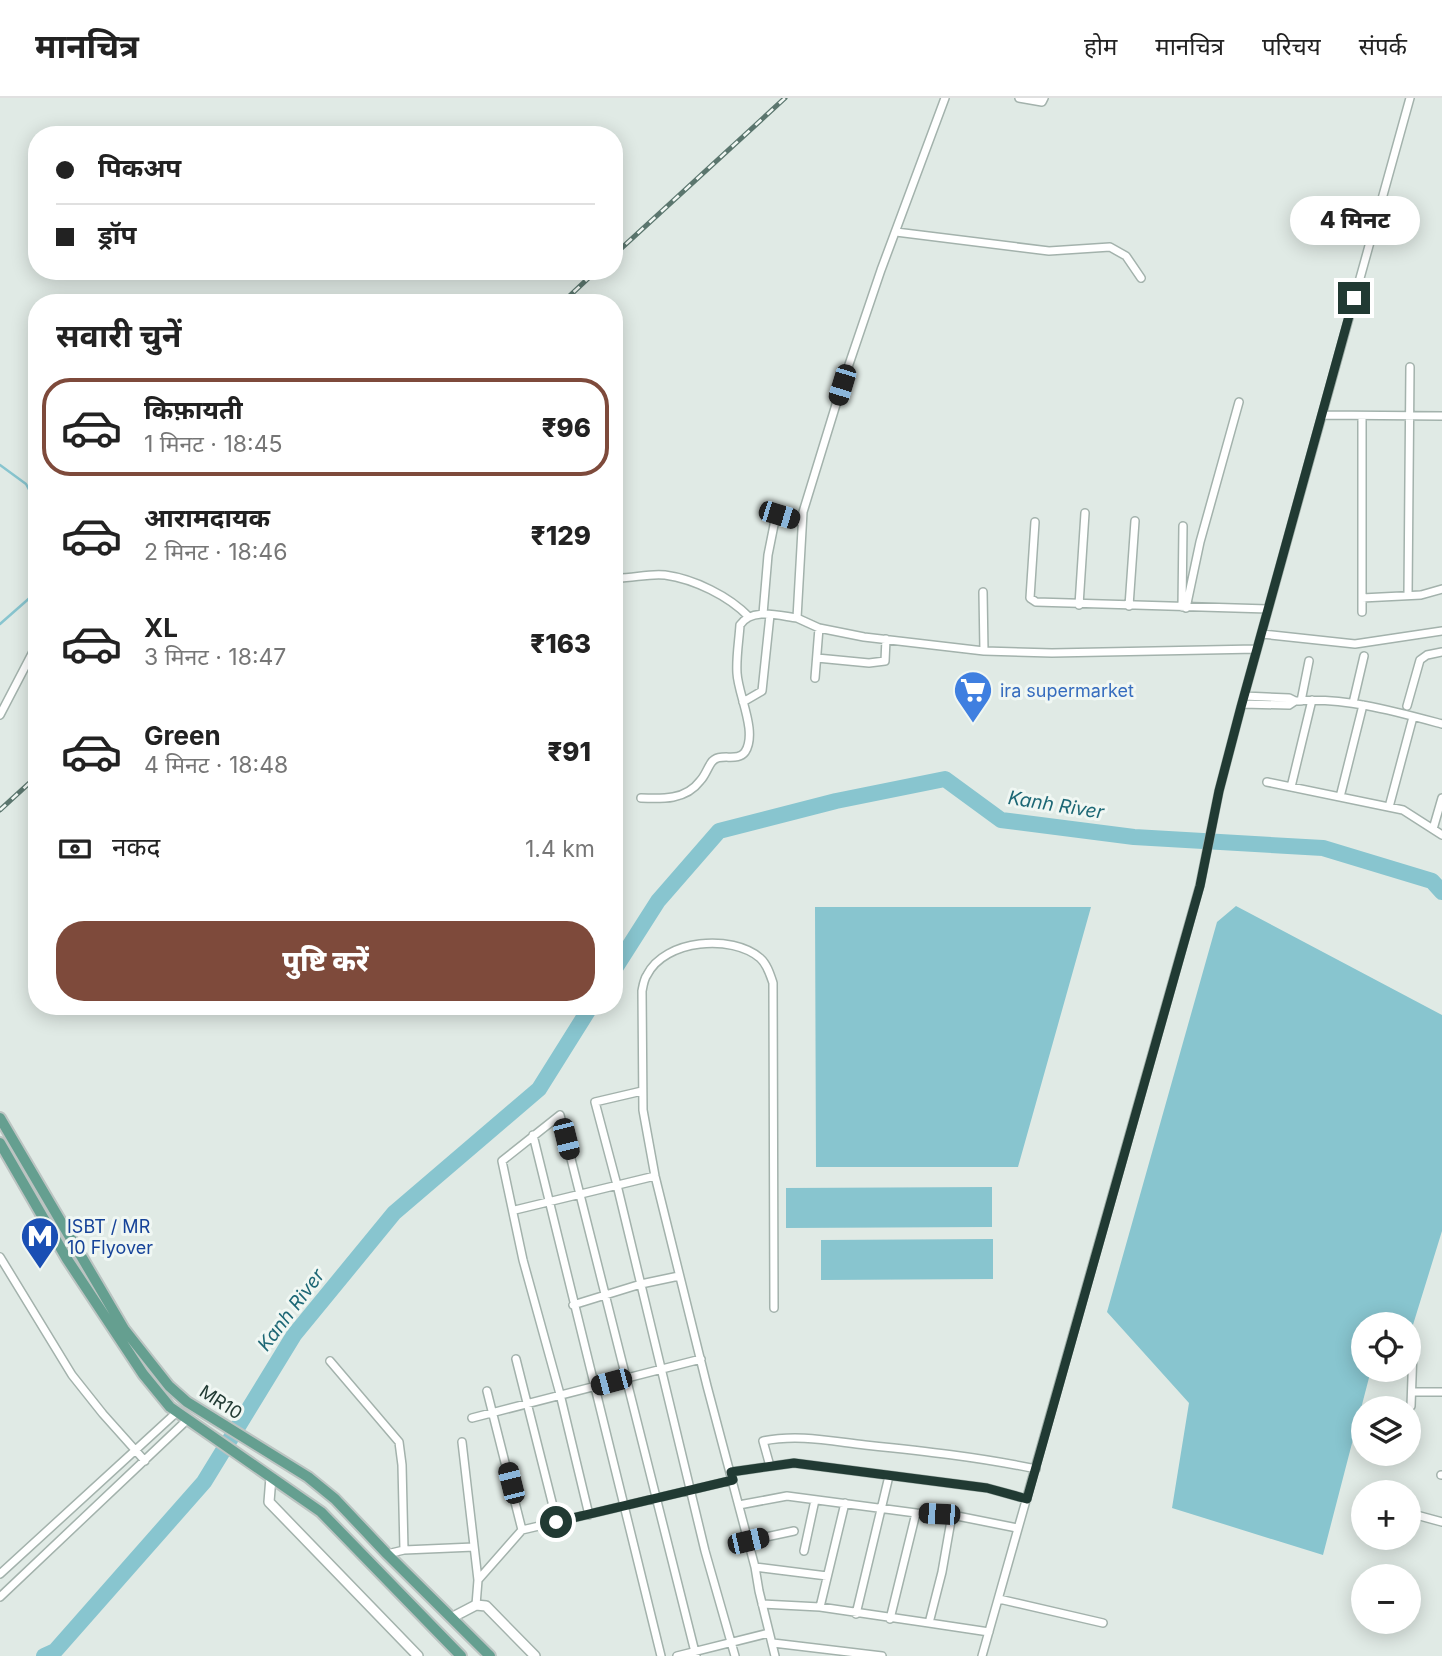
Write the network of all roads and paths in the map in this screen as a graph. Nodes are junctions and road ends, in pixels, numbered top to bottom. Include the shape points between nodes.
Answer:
1 (945, 98) edge
2 (1019, 98) edge
3 (1044, 98) edge
4 (1410, 98) edge
5 (895, 232) junction
6 (1141, 278) dead end
7 (1410, 367) dead end
8 (1239, 402) dead end
9 (1322, 415) junction
10 (1362, 416) junction
11 (1409, 416) junction
12 (1442, 416) edge
13 (1085, 513) dead end
14 (1135, 521) dead end
15 (802, 522) junction
16 (1035, 522) dead end
17 (1184, 526) dead end
18 (623, 577) edge
19 (1442, 589) edge
20 (983, 592) dead end
21 (1408, 595) junction
22 (1362, 598) junction
23 (1079, 605) junction
24 (1129, 606) junction
25 (1184, 607) junction
26 (1268, 609) junction
27 (1362, 612) dead end
28 (767, 614) junction
29 (748, 617) junction
30 (797, 618) junction
31 (819, 628) junction
32 (1442, 631) edge
33 (1262, 634) junction
34 (886, 639) junction
35 (1257, 649) junction
36 (984, 651) junction
37 (1442, 652) edge
38 (1364, 656) dead end
39 (817, 658) junction
40 (28, 661) edge
41 (1309, 661) dead end
42 (815, 678) dead end
43 (1243, 700) junction
44 (1312, 700) junction
45 (1298, 701) junction
46 (743, 702) junction
47 (1353, 703) junction
48 (1363, 705) junction
49 (1407, 706) dead end
50 (0, 715) edge
51 (1413, 717) junction
52 (1442, 724) edge
53 (1267, 782) dead end
54 (1291, 787) junction
55 (641, 797) dead end
56 (1340, 797) junction
57 (1442, 798) edge
58 (1389, 807) junction
59 (1433, 829) junction
60 (1442, 835) edge
61 (642, 1091) junction
62 (3, 1123) edge
63 (533, 1135) junction
64 (0, 1143) edge
65 (655, 1176) junction
66 (617, 1185) junction
67 (580, 1196) junction
68 (550, 1201) junction
69 (514, 1210) junction
70 (0, 1258) edge
71 (679, 1276) junction
72 (641, 1284) junction
73 (605, 1294) junction
74 (573, 1305) junction
75 (774, 1308) dead end
76 (516, 1359) dead end
77 (701, 1359) junction
78 (330, 1361) dead end
79 (661, 1369) junction
80 (627, 1378) junction
81 (1412, 1382) edge
82 (595, 1386) junction
83 (487, 1391) dead end
84 (1412, 1392) junction
85 (1442, 1392) edge
86 (560, 1394) junction
87 (1412, 1396) edge
88 (527, 1402) junction
89 (177, 1412) junction
90 (493, 1412) junction
91 (472, 1418) dead end
92 (187, 1420) junction
93 (462, 1442) dead end
94 (135, 1449) junction
95 (145, 1461) junction
96 (770, 1466) junction
97 (1036, 1469) junction
98 (732, 1476) junction
99 (889, 1476) junction
100 (271, 1478) junction
101 (692, 1490) junction
102 (656, 1499) junction
103 (1027, 1499) junction
104 (815, 1500) junction
105 (845, 1503) junction
106 (625, 1506) junction
107 (739, 1506) junction
108 (881, 1508) junction
109 (916, 1513) junction
110 (589, 1515) junction
111 (952, 1515) junction
112 (1421, 1516) edge
113 (556, 1522) junction
114 (1442, 1522) edge
115 (1017, 1528) junction
116 (522, 1530) junction
117 (794, 1531) dead end
118 (748, 1541) junction
119 (474, 1547) junction
120 (404, 1550) junction
121 (804, 1551) dead end
122 (387, 1554) junction
123 (755, 1567) junction
124 (0, 1574) edge
125 (827, 1576) junction
126 (478, 1580) junction
127 (0, 1597) edge
128 (999, 1599) junction
129 (762, 1604) junction
130 (476, 1605) junction
131 (820, 1607) junction
132 (856, 1614) junction
133 (453, 1617) junction
134 (890, 1619) junction
135 (929, 1623) junction
136 (1103, 1623) dead end
137 (989, 1632) junction
138 (769, 1633) junction
139 (732, 1642) junction
140 (773, 1643) junction
141 (695, 1654) edge
142 (418, 1656) edge
143 (461, 1656) edge
144 (490, 1656) edge
145 (535, 1656) edge
146 (662, 1656) edge
147 (677, 1656) edge
148 (735, 1656) edge
149 (775, 1656) edge
150 (882, 1656) edge
151 (982, 1656) edge

1 - 5 street
2 - 3 street via 1042,102
4 - 9 street
5 - 6 street via 1049,251 1110,247 1126,256
5 - 15 street via 842,385
7 - 11 street
8 - 25 street
9 - 10 street
9 - 26 street
10 - 11 street
10 - 22 street
11 - 12 street
11 - 21 street
13 - 23 street
14 - 24 street
15 - 28 street via 776,515 768,555
15 - 30 street
16 - 23 street via 1030,598 1043,604
17 - 25 street
18 - 29 street via 663,575 691,582 736,604
19 - 21 street
20 - 36 street
21 - 22 street
22 - 27 street
23 - 24 street
24 - 25 street
25 - 26 street
26 - 33 street
28 - 29 street
28 - 30 street
28 - 46 street via 761,691
29 - 46 street via 740,625 737,669
30 - 31 street
31 - 34 street
31 - 39 street
32 - 33 street via 1355,644
33 - 35 street
34 - 36 street
34 - 39 street via 885,661
35 - 36 street
35 - 43 street
37 - 49 street via 1420,660
38 - 47 street
39 - 42 street
40 - 50 street
41 - 45 street
43 - 45 street
43 - 97 street via 1200,886
44 - 45 street
44 - 47 street
44 - 54 street
46 - 55 street via 749,736 743,754 716,758 700,783 685,794
47 - 48 street
48 - 51 street
48 - 56 street
51 - 52 street
51 - 58 street
53 - 54 street
54 - 56 street
56 - 58 street
57 - 59 street
58 - 59 street
59 - 60 street
61 - 65 street
61 - 66 street via 595,1102
61 - 75 street via 642,990 647,973 686,946 708,943 733,945 761,959 772,983
62 - 122 main road, MR10 via 124,1329 169,1386 206,1415 308,1477
63 - 67 street via 560,1115
63 - 68 street
63 - 69 street via 502,1160
64 - 89 main road, MR10 via 67,1259 143,1374
65 - 66 street
65 - 71 street
66 - 67 street
66 - 72 street
67 - 68 street
67 - 73 street
68 - 69 street
68 - 74 street
69 - 86 street
70 - 94 street via 72,1375
71 - 72 street
71 - 77 street
72 - 73 street
72 - 79 street
73 - 74 street
73 - 80 street
74 - 82 street
76 - 88 street
77 - 79 street
77 - 98 street
78 - 120 street via 399,1441
79 - 80 street
79 - 101 street
80 - 82 street
80 - 102 street
81 - 84 street
82 - 86 street
82 - 106 street
83 - 90 street
84 - 85 street
84 - 87 street
86 - 88 street
86 - 110 street
88 - 90 street
88 - 113 street
89 - 92 main road, MR10
89 - 94 street
90 - 91 street
90 - 116 street
92 - 95 street
92 - 100 main road, MR10
93 - 119 street
94 - 95 street
94 - 124 street
95 - 127 street
96 - 97 street via 764,1441 786,1437 978,1457
96 - 98 street
96 - 99 street via 794,1463
97 - 103 street
98 - 101 street
98 - 107 street
99 - 103 street via 987,1488
99 - 108 street
100 - 142 street via 270,1502
100 - 143 main road, MR10 via 321,1512
101 - 102 street
101 - 139 street
102 - 106 street
102 - 141 street
103 - 115 street
104 - 105 street
104 - 107 street via 787,1496
104 - 121 street
105 - 108 street
105 - 125 street
106 - 110 street
106 - 146 street
107 - 118 street
108 - 109 street
108 - 132 street
109 - 111 street
109 - 134 street
110 - 113 street
111 - 115 street
111 - 135 street
112 - 114 street
113 - 116 street
115 - 128 street
116 - 126 street
117 - 118 street
118 - 123 street
119 - 120 street
119 - 126 street
120 - 122 street
122 - 133 main road, MR10
123 - 125 street
123 - 129 street
125 - 131 street
126 - 130 street
128 - 136 street
128 - 137 street
129 - 131 street
129 - 138 street
130 - 133 street
130 - 145 street via 486,1606
131 - 132 street
132 - 134 street
133 - 144 main road, MR10
134 - 135 street
135 - 137 street
137 - 151 street
138 - 139 street
138 - 140 street
139 - 141 street
139 - 148 street
140 - 149 street
140 - 150 street
141 - 147 street

